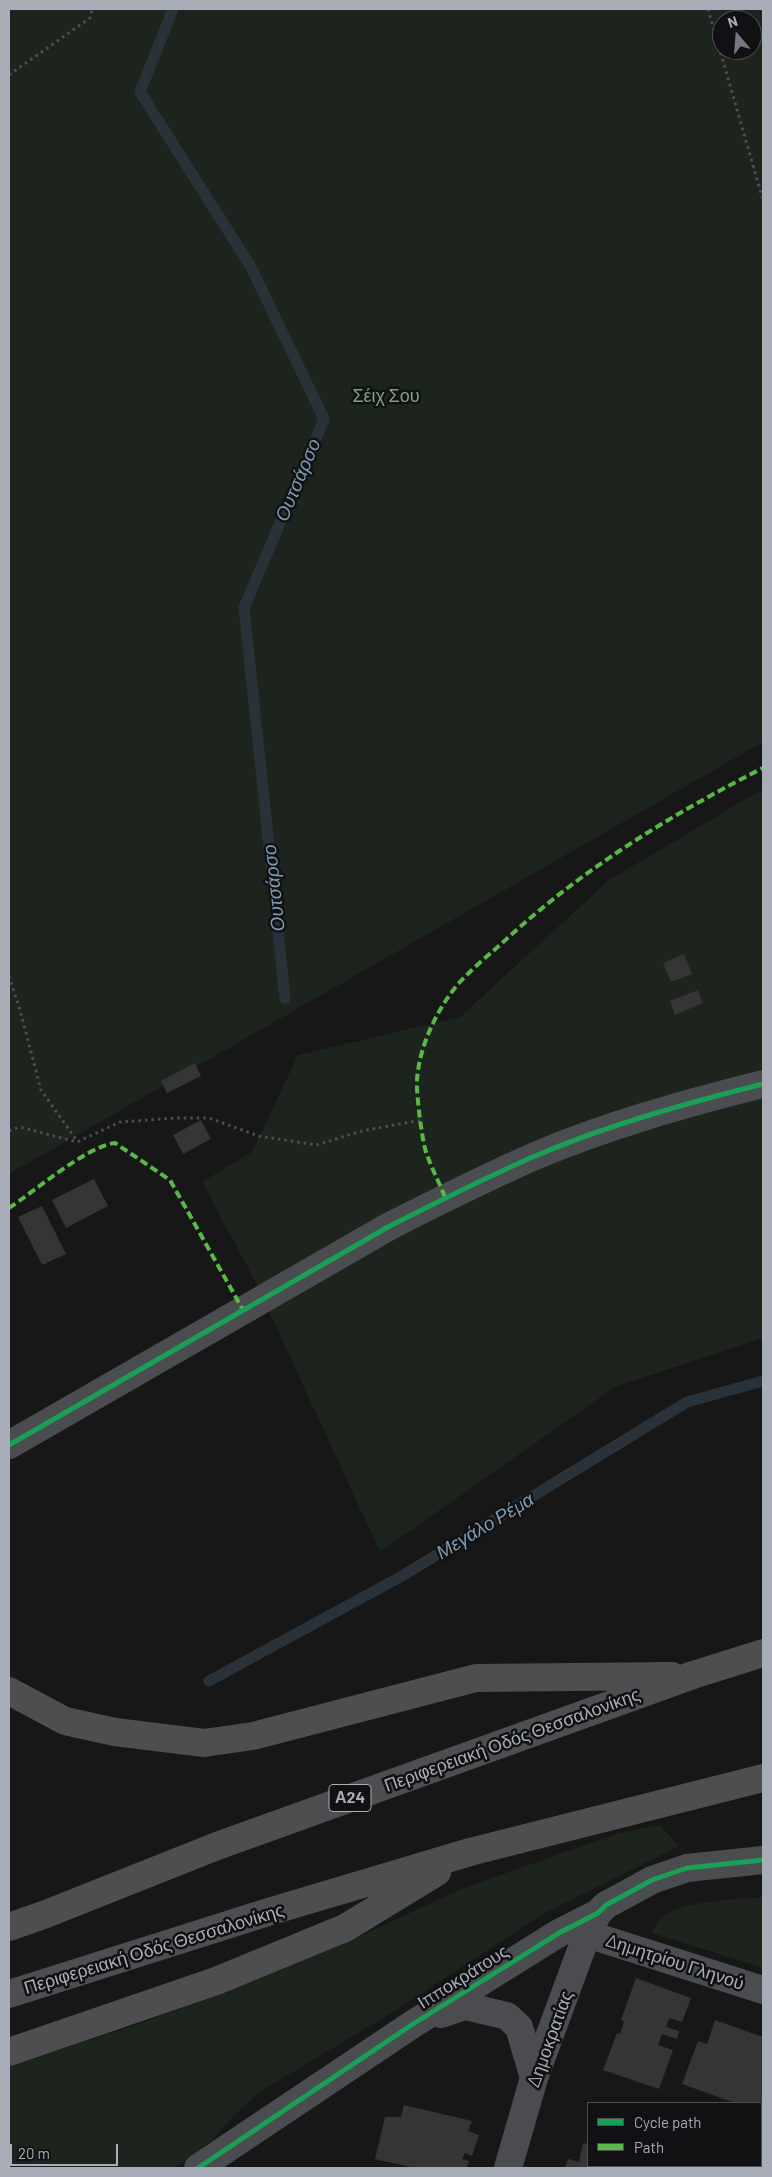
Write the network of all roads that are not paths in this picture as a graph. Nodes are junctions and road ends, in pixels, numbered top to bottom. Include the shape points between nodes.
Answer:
1 (763, 1084) edge
2 (9, 1445) edge
3 (763, 1653) edge
4 (693, 1676) junction
5 (9, 1691) edge
6 (763, 1778) edge
7 (470, 1852) junction
8 (763, 1860) edge
9 (593, 1923) junction
10 (9, 1927) edge
11 (763, 1990) edge
12 (9, 1994) edge
13 (413, 2024) junction
14 (9, 2052) edge
15 (534, 2078) junction
16 (211, 2164) edge
17 (508, 2168) edge

1 - 2 street via 629,1122 537,1155 445,1197
3 - 4 highway, Περιφερειακή Οδός Θεσσαλονίκης / Α24
4 - 5 highway via 476,1678 253,1736 204,1743 115,1732 65,1721
4 - 10 highway, Περιφερειακή Οδός Θεσσαλονίκης / Α24 via 217,1846
6 - 7 highway, Περιφερειακή Οδός Θεσσαλονίκης
7 - 12 highway, Περιφερειακή Οδός Θεσσαλονίκης
7 - 14 highway via 344,1928 216,1980
8 - 9 street, Ιπποκράτους via 687,1868 645,1884 606,1905
9 - 11 street, Δημητρίου Γληνού
9 - 13 street, Ιπποκράτους via 559,1933
9 - 15 street, Δημοκρατίας
13 - 15 street via 465,2006 507,2016 519,2027
13 - 16 street, Ιπποκράτους
15 - 17 street, Δημοκρατίας

